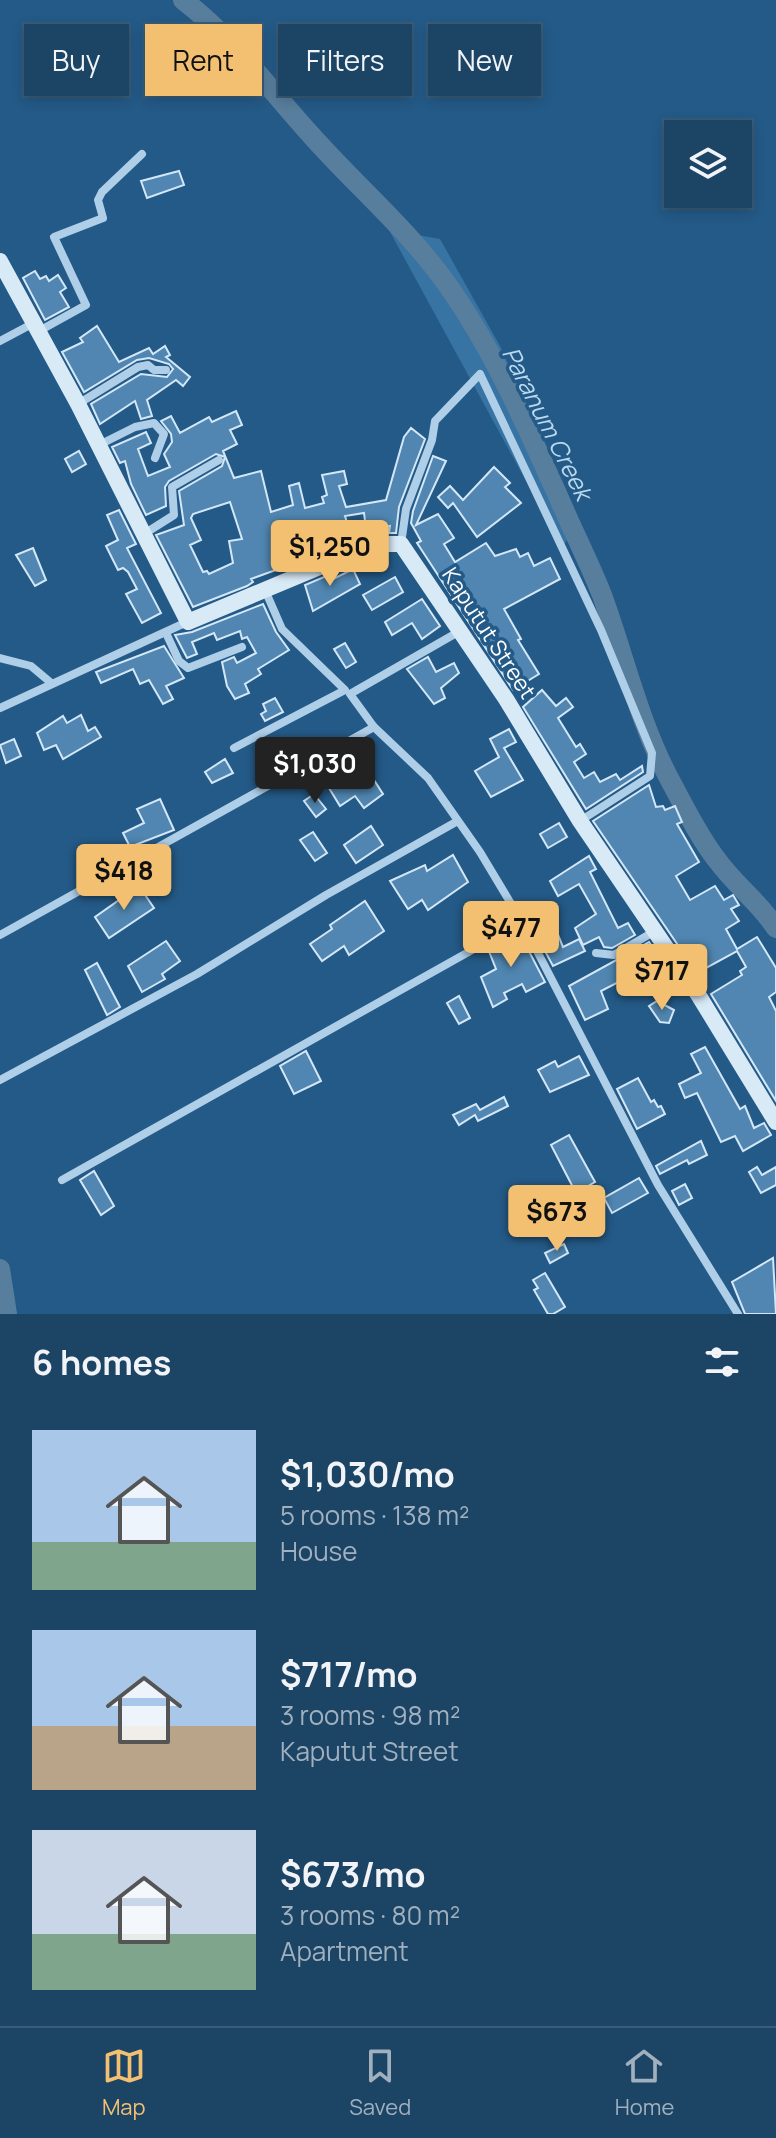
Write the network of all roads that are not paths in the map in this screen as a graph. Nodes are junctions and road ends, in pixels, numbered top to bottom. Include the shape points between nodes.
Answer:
1 (142, 154) dead end
2 (0, 261) edge
3 (35, 328) junction
4 (0, 341) edge
5 (166, 370) dead end
6 (78, 404) junction
7 (99, 445) junction
8 (155, 458) dead end
9 (219, 460) dead end
10 (143, 534) junction
11 (401, 544) junction
12 (265, 590) junction
13 (188, 622) junction
14 (460, 631) junction
15 (166, 633) junction
16 (242, 647) dead end
17 (0, 658) edge
18 (50, 682) junction
19 (347, 692) junction
20 (0, 708) edge
21 (374, 727) junction
22 (234, 748) dead end
23 (580, 821) junction
24 (456, 822) junction
25 (522, 922) junction
26 (656, 931) junction
27 (0, 935) edge
28 (596, 953) dead end
29 (0, 1080) edge
30 (776, 1122) edge
31 (62, 1180) dead end
32 (738, 1314) edge

1 - 3 street via 102,192 98,200 103,218 54,237 86,305
2 - 3 street
3 - 4 street
3 - 6 street
5 - 6 street via 138,367
6 - 7 street
7 - 8 street via 154,423 164,434
7 - 10 street
9 - 10 street via 172,487 174,515
10 - 13 street
11 - 12 street via 382,544
11 - 14 street, Kaputut Street
11 - 23 street via 406,509 435,421 480,374 601,630 652,753 650,776
12 - 13 street
12 - 19 street via 282,629
13 - 15 street
14 - 19 street
14 - 23 street, Kaputut Street
15 - 16 street via 188,668
15 - 18 street
17 - 18 street via 31,666
18 - 20 street
19 - 21 street
19 - 22 street
21 - 24 street via 428,778
21 - 27 street
23 - 26 street, Kaputut Street
24 - 25 street
24 - 29 street via 197,974
25 - 31 street
25 - 32 street via 658,1185
26 - 28 street via 614,955
26 - 30 street, Kaputut Street

